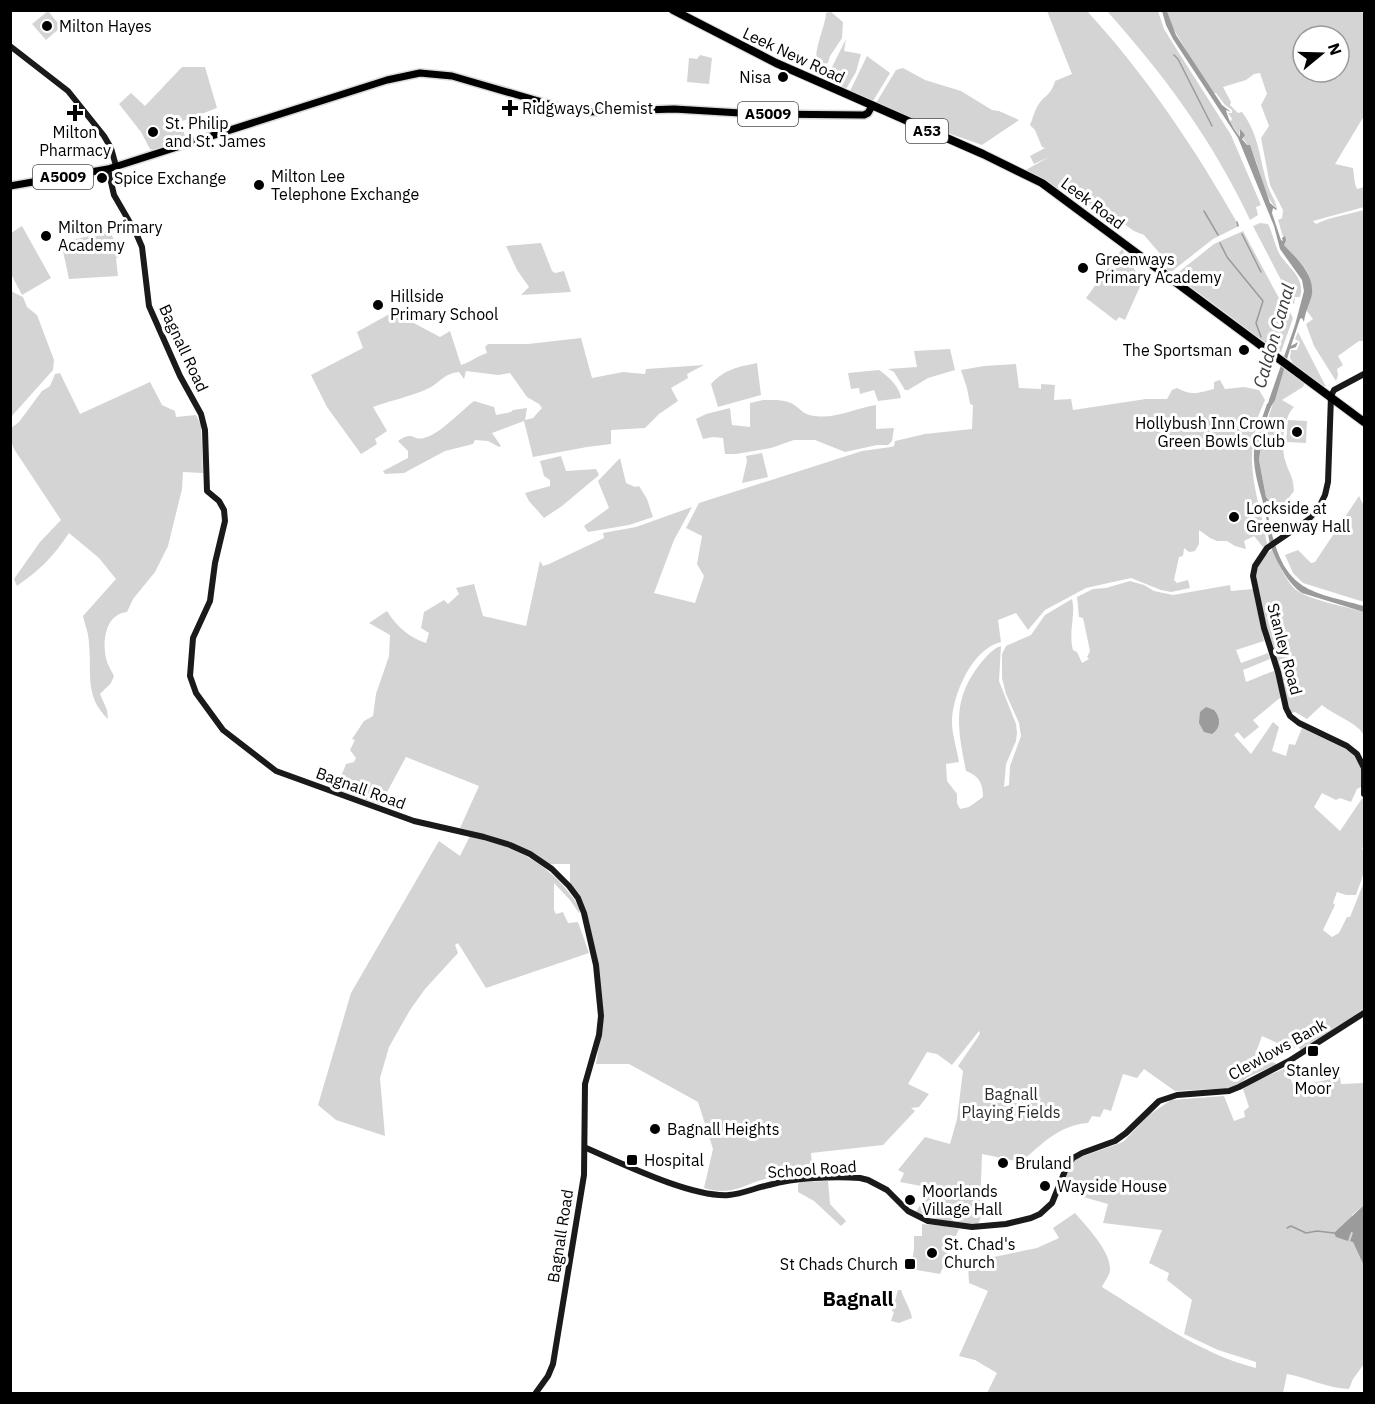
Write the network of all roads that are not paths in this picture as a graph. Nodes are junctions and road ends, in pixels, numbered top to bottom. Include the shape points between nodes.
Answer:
1 (673, 10) edge
2 (10, 46) edge
3 (863, 102) junction
4 (872, 106) junction
5 (860, 115) junction
6 (112, 167) junction
7 (10, 186) edge
8 (1365, 374) edge
9 (1331, 396) junction
10 (1365, 422) edge
11 (1365, 794) edge
12 (1365, 1012) edge
13 (586, 1148) junction
14 (928, 1221) joint
15 (535, 1394) edge

1 - 3 highway, Leek New Road / A53
2 - 6 street via 68,91 111,148
3 - 4 highway, Leek New Road / A53
3 - 5 main road
4 - 5 main road via 868,113
4 - 9 highway, Leek Road / A53 via 1042,183
5 - 6 main road, A5009 via 675,109 586,112 452,76 420,73
6 - 7 main road, A5009
6 - 13 street, Bagnall Road via 114,195 141,247 148,306 201,414 207,491 224,510 210,601 193,638 192,686 223,730 276,771 414,821 510,845 540,861 569,886 578,898 591,938 601,1016 585,1084
8 - 9 street via 1334,390
9 - 10 highway, Leek Road / A53
9 - 11 street, Stanley Road via 1325,495 1308,520 1270,546 1255,566 1254,582 1286,708 1295,720 1357,754 1364,768
12 - 14 street, Clewlows Bank via 1289,1061 1230,1091 1177,1095 1159,1101 1115,1141 1073,1158 1052,1203 1040,1214 1006,1224 972,1227
13 - 14 street, School Road via 694,1190 720,1195 786,1182 860,1178 887,1190 908,1211
13 - 15 street, Bagnall Road via 553,1364

